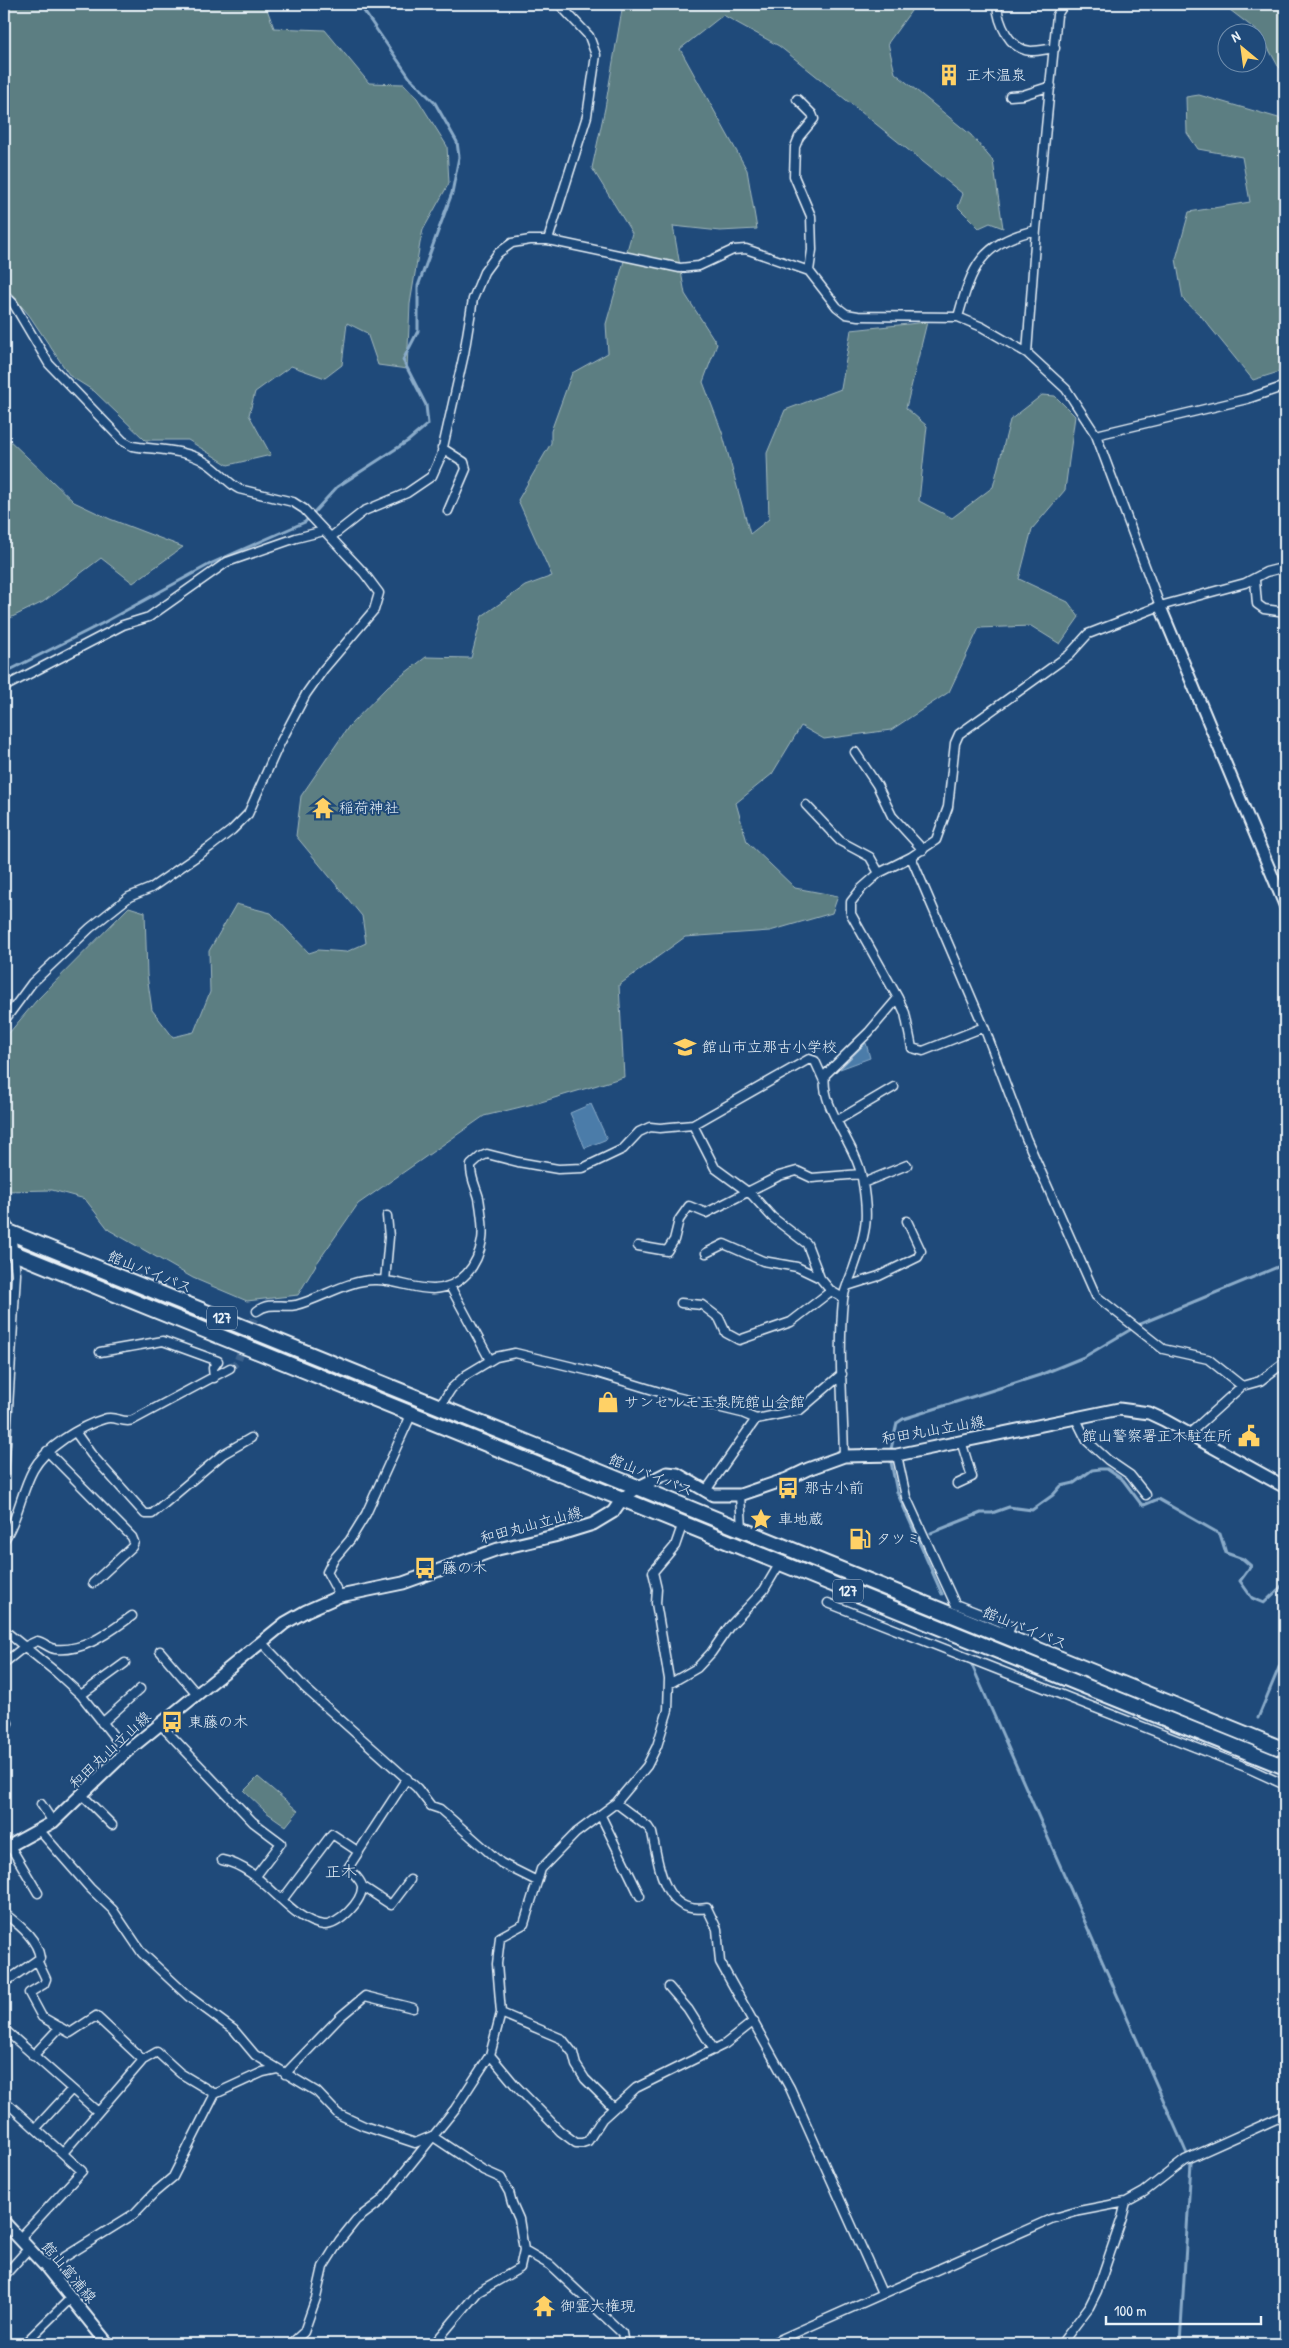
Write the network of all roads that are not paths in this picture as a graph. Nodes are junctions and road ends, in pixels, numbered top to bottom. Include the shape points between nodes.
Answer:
1 (559, 4) edge
2 (996, 4) edge
3 (1064, 4) edge
4 (1055, 48) junction
5 (1051, 86) junction
6 (1010, 96) dead end
7 (797, 99) dead end
8 (1036, 230) junction
9 (548, 240) junction
10 (809, 271) junction
11 (4, 294) edge
12 (958, 317) junction
13 (1027, 353) junction
14 (1285, 386) edge
15 (1096, 435) junction
16 (442, 448) junction
17 (448, 511) dead end
18 (324, 531) junction
19 (331, 537) junction
20 (1285, 570) edge
21 (1255, 580) junction
22 (1160, 606) junction
23 (1285, 612) edge
24 (4, 686) edge
25 (855, 752) dead end
26 (806, 805) dead end
27 (923, 850) junction
28 (911, 857) junction
29 (879, 873) junction
30 (1285, 906) edge
31 (898, 998) junction
32 (4, 1020) edge
33 (984, 1027) junction
34 (824, 1081) junction
35 (894, 1087) dead end
36 (838, 1120) junction
37 (693, 1125) junction
38 (906, 1165) dead end
39 (861, 1174) junction
40 (863, 1183) junction
41 (748, 1193) junction
42 (386, 1216) dead end
43 (4, 1218) edge
44 (907, 1221) dead end
45 (7, 1232) edge
46 (638, 1246) dead end
47 (9, 1251) edge
48 (706, 1253) dead end
49 (820, 1278) junction
50 (385, 1281) junction
51 (450, 1286) junction
52 (847, 1286) junction
53 (831, 1291) junction
54 (844, 1298) junction
55 (681, 1303) dead end
56 (257, 1310) dead end
57 (100, 1352) dead end
58 (490, 1360) junction
59 (1285, 1362) edge
60 (230, 1368) tunnel mouth
61 (842, 1374) junction
62 (214, 1378) junction
63 (1242, 1386) junction
64 (440, 1406) junction
65 (412, 1413) junction
66 (1075, 1417) junction
67 (756, 1419) junction
68 (76, 1433) junction
69 (1189, 1434) junction
70 (252, 1438) dead end
71 (961, 1441) junction
72 (47, 1452) junction
73 (897, 1455) junction
74 (844, 1456) junction
75 (4, 1475) edge
76 (957, 1484) dead end
77 (1285, 1487) edge
78 (637, 1488) junction
79 (704, 1492) junction
80 (740, 1495) junction
81 (1146, 1495) dead end
82 (622, 1499) junction
83 (683, 1523) junction
84 (742, 1528) junction
85 (4, 1540) edge
86 (780, 1563) junction
87 (93, 1583) dead end
88 (340, 1596) junction
89 (828, 1603) dead end
90 (132, 1616) dead end
91 (4, 1630) edge
92 (1006, 1638) junction
93 (261, 1642) junction
94 (24, 1647) junction
95 (160, 1651) dead end
96 (4, 1663) edge
97 (125, 1663) dead end
98 (669, 1684) junction
99 (140, 1689) dead end
100 (197, 1694) junction
101 (81, 1696) junction
102 (4, 1715) edge
103 (8, 1723) dead end
104 (102, 1723) junction
105 (160, 1724) junction
106 (1285, 1750) edge
107 (126, 1752) junction
108 (1285, 1766) edge
109 (407, 1778) junction
110 (1285, 1785) edge
111 (83, 1796) junction
112 (616, 1803) junction
113 (41, 1804) dead end
114 (601, 1816) junction
115 (54, 1822) junction
116 (112, 1825) dead end
117 (40, 1831) junction
118 (7, 1847) edge
119 (359, 1852) junction
120 (222, 1860) dead end
121 (256, 1876) junction
122 (410, 1880) dead end
123 (537, 1881) junction
124 (362, 1886) junction
125 (38, 1894) dead end
126 (640, 1896) dead end
127 (283, 1899) junction
128 (4, 1913) edge
129 (37, 1960) junction
130 (4, 1983) edge
131 (669, 1987) dead end
132 (413, 2008) dead end
133 (501, 2013) junction
134 (754, 2021) junction
135 (60, 2027) junction
136 (4, 2029) edge
137 (714, 2050) junction
138 (490, 2055) junction
139 (33, 2056) junction
140 (143, 2060) junction
141 (277, 2069) junction
142 (285, 2074) junction
143 (72, 2089) junction
144 (215, 2094) junction
145 (4, 2100) edge
146 (614, 2108) junction
147 (98, 2112) junction
148 (1285, 2115) edge
149 (36, 2128) junction
150 (432, 2136) junction
151 (63, 2153) junction
152 (1126, 2202) junction
153 (4, 2222) edge
154 (20, 2238) junction
155 (29, 2248) junction
156 (524, 2250) junction
157 (47, 2268) junction
158 (4, 2276) edge
159 (882, 2293) junction
160 (71, 2298) junction
161 (24, 2344) edge
162 (108, 2344) edge
163 (292, 2344) edge
164 (434, 2344) edge
165 (624, 2344) edge
166 (770, 2344) edge
167 (1061, 2344) edge

1 - 9 street via 589,36 596,55 587,116
2 - 4 street via 1004,32 1016,44 1029,51
3 - 4 street via 1057,15
4 - 5 street
5 - 6 street
5 - 8 street
7 - 10 street via 814,119 795,147 794,176 812,216
8 - 12 street via 1016,234 994,245 980,260 968,284
8 - 13 street
9 - 10 street via 680,268 699,266 732,250 746,249
9 - 16 street via 512,244 498,253 484,272 473,299
10 - 12 street via 836,307 846,314
11 - 18 street via 13,303 49,364 123,441 132,446 196,456 239,489 293,502
12 - 13 street
13 - 15 street via 1066,389
14 - 15 street via 1247,399
15 - 22 street
16 - 17 street via 464,462 466,469
16 - 19 street via 432,476 420,486 364,511
18 - 19 street
18 - 24 street via 227,562 148,617 123,626
19 - 32 street via 374,585 379,593 378,601 306,694 248,814 210,847 151,888 129,897 90,928 32,984
20 - 21 street via 1266,572
21 - 22 street
21 - 23 street via 1257,604 1264,609
22 - 27 street via 1088,634 1069,655 959,734 955,743 948,808 936,840
22 - 30 street
25 - 27 street via 892,816
26 - 29 street via 840,841 870,857
27 - 28 street
28 - 29 street
28 - 33 street
29 - 31 street via 852,902 851,914
31 - 33 street via 905,1013 912,1048 923,1051
31 - 34 street via 825,1075
33 - 63 street via 1026,1138 1096,1296 1162,1349 1208,1359
34 - 36 street via 826,1095
34 - 37 street via 815,1061 809,1059
35 - 36 street
36 - 39 street
37 - 41 street via 715,1168
37 - 51 street via 650,1127 639,1132 623,1149 583,1168 558,1169 486,1154 480,1157 471,1165 471,1171 479,1198 483,1238 470,1270
38 - 40 street
39 - 40 street
39 - 41 street via 812,1178 797,1171 779,1176
40 - 52 street via 867,1218
41 - 46 street via 706,1213 689,1206 679,1220 674,1240 667,1251
41 - 49 street via 807,1244
42 - 50 street via 389,1237
43 - 45 street
44 - 52 street via 921,1251 918,1256 879,1276
45 - 47 street
45 - 64 highway, 館山バイパス / 127
47 - 65 highway, 館山バイパス / 127
47 - 75 street via 16,1274
48 - 49 street via 724,1244 763,1261 797,1267
49 - 53 street
50 - 51 street via 432,1289
50 - 56 street via 357,1283 295,1305 264,1305
51 - 58 street
52 - 54 street
53 - 54 street
53 - 55 street via 790,1322 739,1340 726,1333 719,1318 702,1305
54 - 61 street
57 - 62 street via 163,1341 218,1361
58 - 64 street via 451,1388
58 - 67 street via 515,1353 742,1412
59 - 63 street via 1260,1381
60 - 62 street
61 - 67 street via 800,1410
61 - 74 street
62 - 68 street via 133,1420 103,1419
63 - 69 street
64 - 78 highway, 館山バイパス / 127
65 - 82 highway, 館山バイパス / 127
65 - 88 street via 366,1514 327,1572
66 - 69 main road, 和田丸山立山線 via 1135,1410 1149,1413
66 - 71 main road, 和田丸山立山線
66 - 81 street via 1087,1441 1130,1475
67 - 79 street
68 - 70 street via 91,1454 148,1515 224,1454
68 - 72 street
69 - 77 main road, 和田丸山立山線
71 - 73 main road, 和田丸山立山線
71 - 76 street via 972,1477
72 - 85 street via 33,1470
72 - 87 street via 134,1542
73 - 74 main road, 和田丸山立山線
73 - 92 street via 906,1498 955,1604 1011,1626
74 - 80 main road, 和田丸山立山線
78 - 79 main road, 和田丸山立山線 via 667,1472 677,1474
78 - 82 main road, 和田丸山立山線
78 - 84 highway, 館山バイパス / 127
79 - 80 main road, 和田丸山立山線 via 713,1496
80 - 84 street
82 - 83 highway, 館山バイパス / 127
82 - 88 main road, 和田丸山立山線 via 612,1512 593,1524 498,1548 403,1583
83 - 86 highway, 館山バイパス / 127
83 - 98 street via 675,1546 653,1572
84 - 92 highway, 館山バイパス / 127
86 - 98 street via 764,1590 738,1616 711,1653 697,1668
86 - 108 highway, 館山バイパス / 127
88 - 93 main road, 和田丸山立山線 via 306,1611
89 - 110 street
90 - 94 street via 105,1635 78,1648 55,1649 38,1641
91 - 94 street
92 - 106 highway, 館山バイパス / 127
93 - 100 main road, 和田丸山立山線
93 - 109 street via 305,1688
94 - 96 street
94 - 101 street
95 - 100 street
97 - 101 street
98 - 112 street via 668,1710 657,1746 647,1766
99 - 104 street
100 - 105 main road, 和田丸山立山線
101 - 104 street
102 - 103 street
104 - 107 street
105 - 107 main road, 和田丸山立山線
105 - 121 street via 253,1822 281,1843
107 - 111 main road, 和田丸山立山線
109 - 119 street
109 - 123 street via 431,1806 440,1809 501,1863
111 - 115 main road, 和田丸山立山線
111 - 116 street
112 - 114 street
112 - 134 street via 652,1833 663,1881 671,1895 687,1908 707,1908 717,1929 720,1962
113 - 115 street
114 - 123 street via 585,1824 558,1849 541,1869
114 - 126 street
115 - 117 main road, 和田丸山立山線
117 - 118 main road, 和田丸山立山線
117 - 141 street via 113,1910 142,1953 188,1996 234,2030 256,2055
118 - 125 street
119 - 124 street via 348,1868
119 - 127 street via 332,1834
120 - 121 street via 236,1863
121 - 127 street
122 - 124 street via 391,1905
123 - 133 street via 524,1924 500,1937
124 - 127 street via 345,1916 332,1924 309,1920
128 - 129 street via 25,1929 38,1950 40,1958
129 - 130 street
129 - 135 street via 46,1979 44,1984 29,1993 42,2017
131 - 137 street via 688,2008
132 - 142 street via 365,1996
133 - 138 street
133 - 146 street via 562,2039 573,2053 583,2077
134 - 137 street via 731,2041
134 - 159 street via 790,2088
135 - 139 street
135 - 140 street via 70,2033 96,2016
136 - 139 street
137 - 146 street via 636,2088
138 - 146 street via 516,2086 576,2143 588,2141 602,2119
138 - 150 street via 455,2110
139 - 143 street
140 - 144 street via 157,2052 180,2072
140 - 147 street
141 - 142 street
141 - 144 street
142 - 150 street via 317,2092 338,2114 364,2126 415,2143
143 - 147 street
143 - 149 street
144 - 157 street via 173,2177 134,2214
145 - 149 street
147 - 151 street
148 - 152 street via 1188,2159
149 - 151 street
150 - 156 street via 483,2170 501,2178 519,2219
150 - 163 street via 380,2203 356,2220 340,2240 323,2266 304,2332
151 - 154 street via 82,2171
152 - 159 street via 1051,2219
152 - 167 street via 1097,2291 1089,2308
153 - 154 main road, 館山富浦線
154 - 155 main road, 館山富浦線
155 - 157 main road, 館山富浦線
155 - 158 street
156 - 164 street via 520,2268 478,2292
156 - 165 street via 550,2265 622,2333
157 - 160 main road, 館山富浦線
159 - 166 street
160 - 161 street
160 - 162 main road, 館山富浦線

